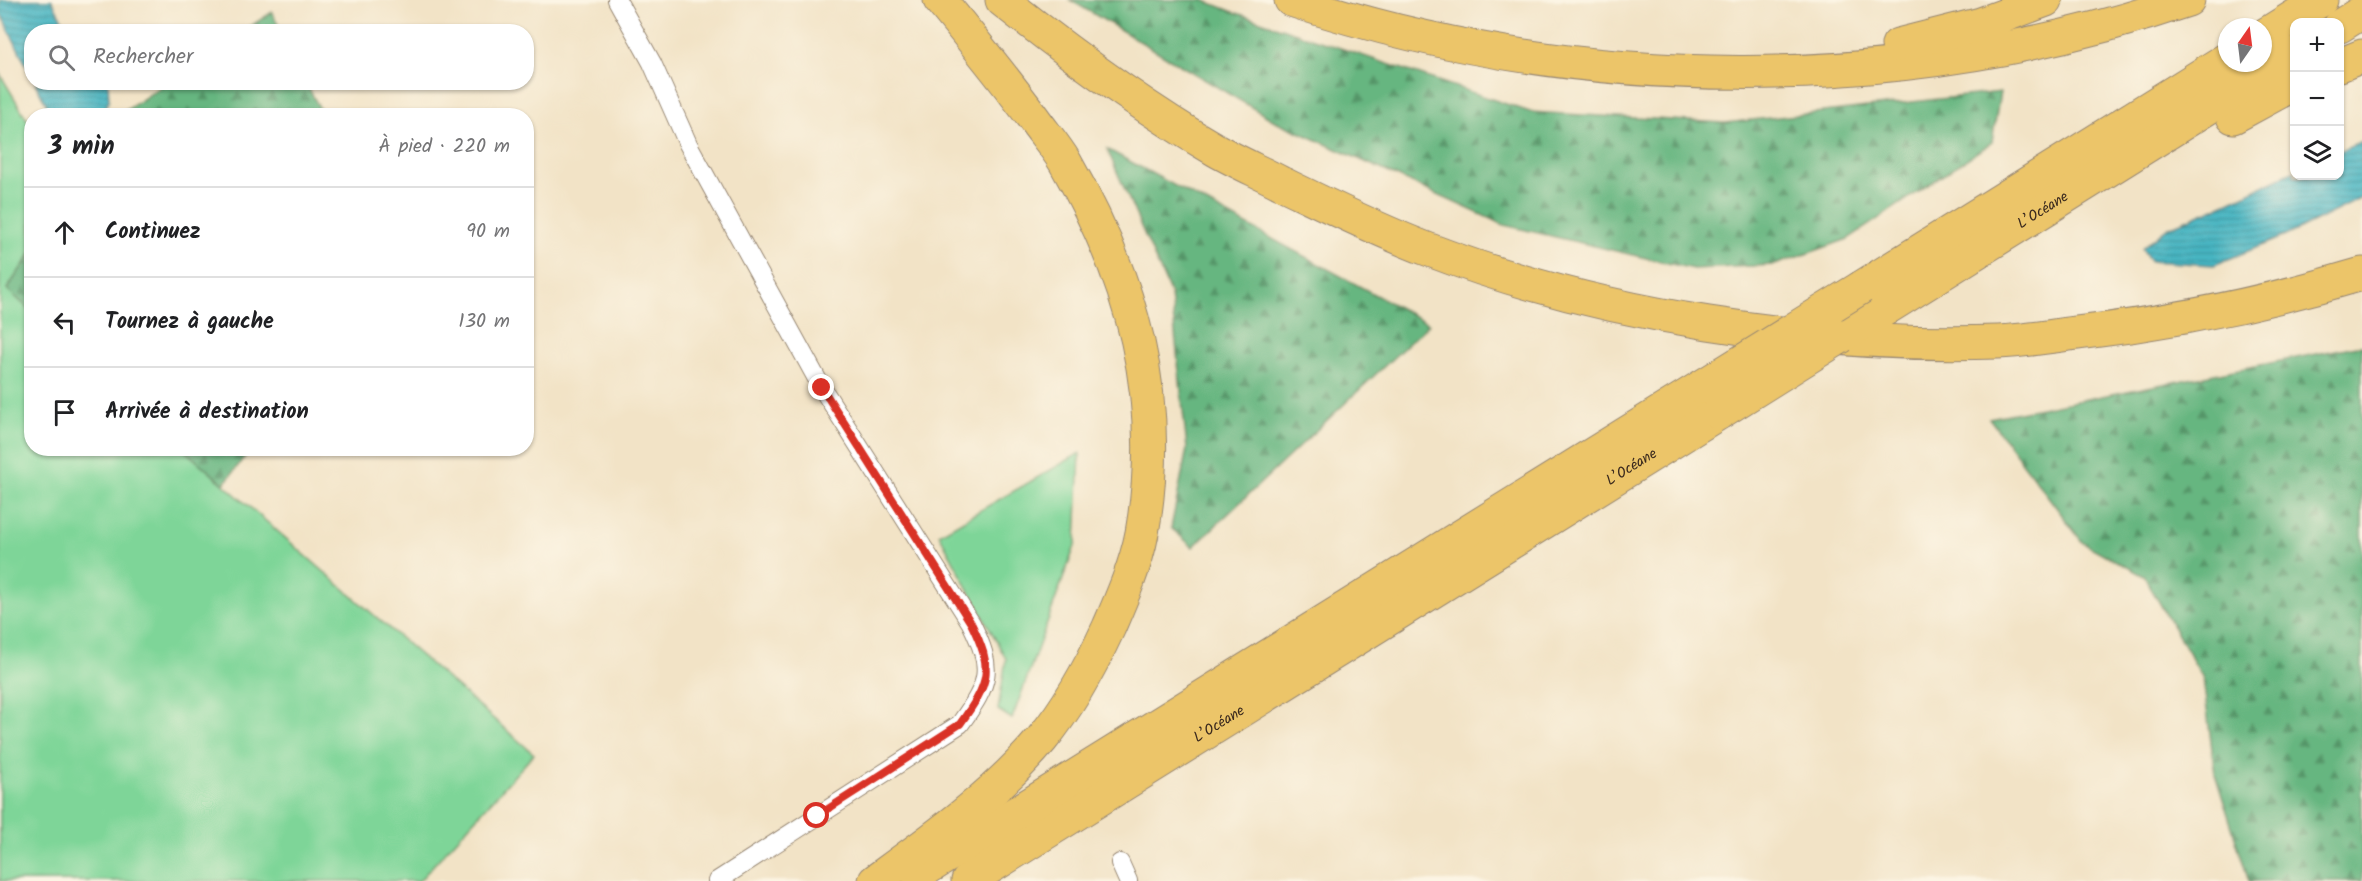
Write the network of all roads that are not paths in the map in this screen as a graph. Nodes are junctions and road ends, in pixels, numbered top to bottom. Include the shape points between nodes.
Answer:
1 (617, 0) edge
2 (940, 0) edge
3 (1002, 0) edge
4 (1291, 0) edge
5 (2046, 0) edge
6 (2188, 0) edge
7 (2321, 0) edge
8 (2362, 12) edge
9 (2344, 23) edge
10 (2272, 30) edge
11 (2362, 56) edge
12 (2290, 57) edge
13 (2344, 63) edge
14 (2218, 65) edge
15 (1679, 70) junction
16 (2290, 87) edge
17 (2040, 213) junction
18 (2362, 274) edge
19 (1870, 300) junction
20 (1710, 400) junction
21 (1120, 863) dead end
22 (717, 881) edge
23 (875, 881) edge
24 (906, 881) edge
25 (968, 881) edge
26 (1128, 881) edge

1 - 22 street via 652,63 688,144 822,388 984,649 987,676 976,702 960,724
2 - 23 highway via 1063,159 1103,234 1128,301 1142,356 1151,422 1149,473 1142,534 1125,592 1066,707 1041,740 997,784 937,836
3 - 18 highway via 1075,58 1217,150 1324,204 1437,253 1516,279 1635,309 1738,327 1869,341 2001,342 2125,328 2212,312
4 - 15 highway via 1360,21 1478,48 1587,64
5 - 15 highway via 1981,24 1878,50 1799,57 1728,57
6 - 15 highway via 2038,42 1882,68 1799,73
7 - 10 highway
8 - 9 highway
11 - 13 highway
12 - 17 highway, L’Océane
14 - 19 highway, L’Océane
16 - 17 highway via 2087,202
17 - 19 highway, L’Océane
19 - 20 highway, L’Océane, bridge
20 - 24 highway, L’Océane
20 - 25 highway, L’Océane
21 - 26 street

